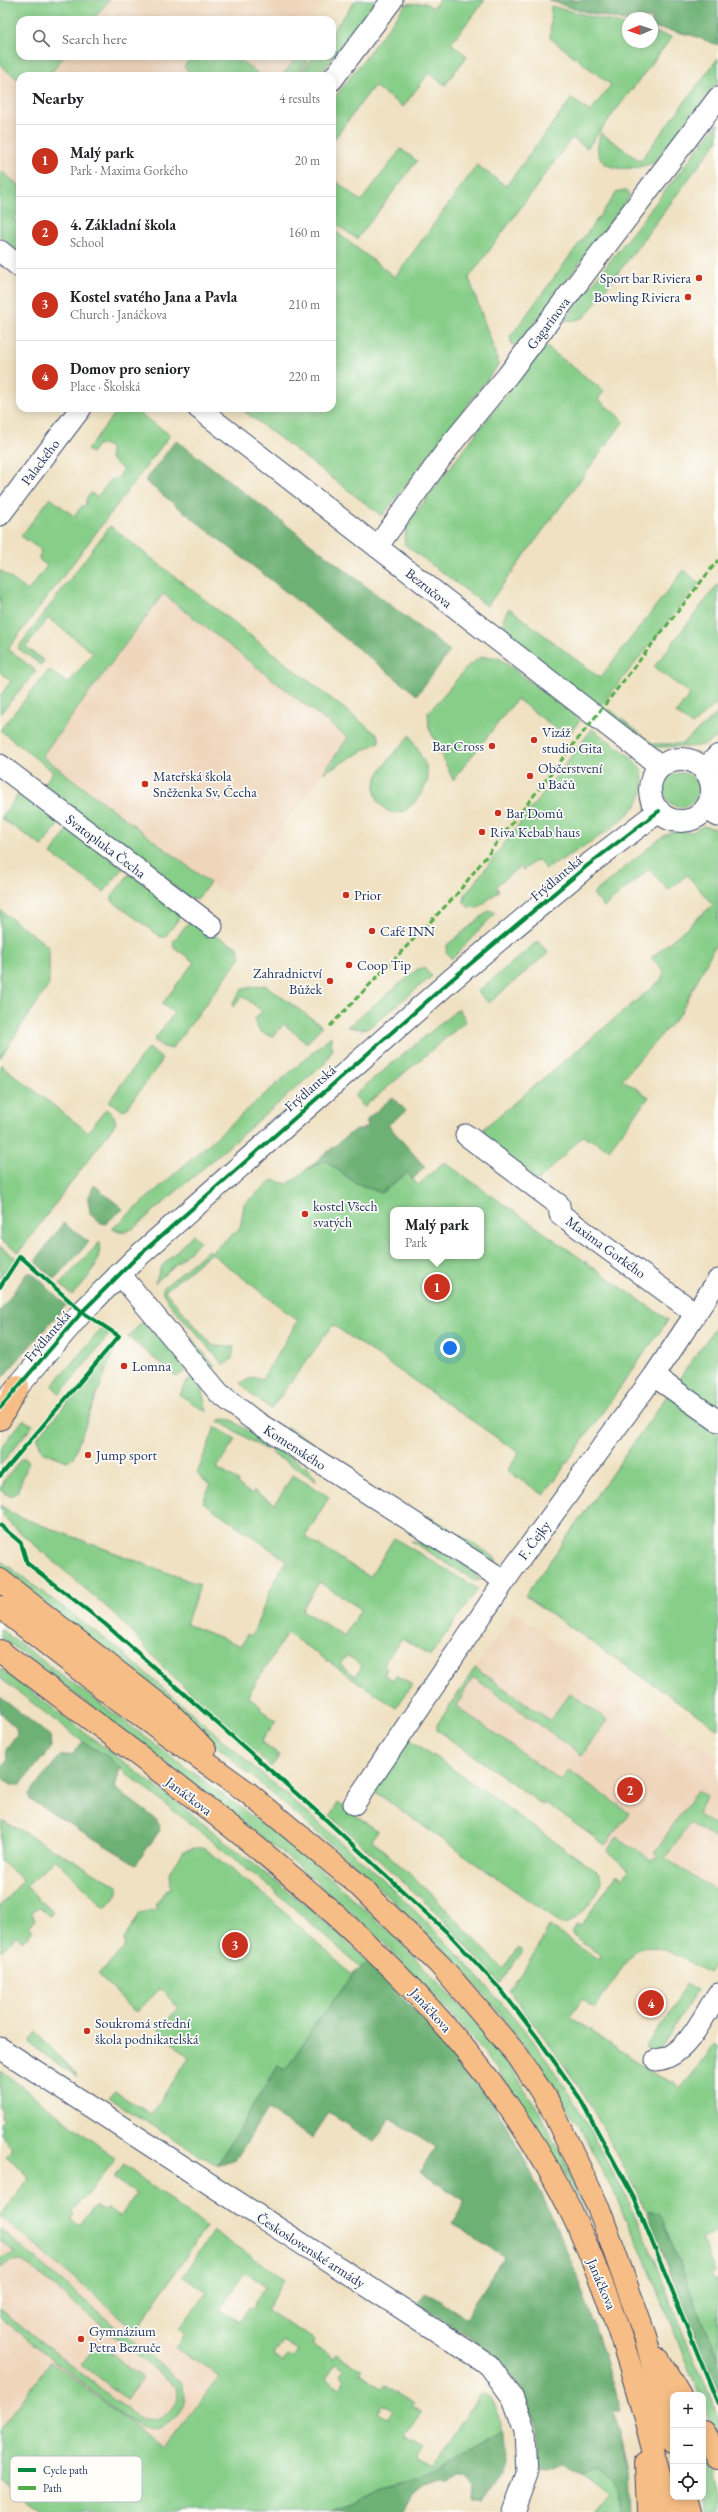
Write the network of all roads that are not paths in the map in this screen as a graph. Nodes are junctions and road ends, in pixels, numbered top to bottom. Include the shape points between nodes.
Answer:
1 (392, 0) edge
2 (336, 75) edge
3 (718, 98) edge
4 (0, 251) edge
5 (16, 264) edge
6 (78, 412) edge
7 (203, 412) edge
8 (0, 515) edge
9 (377, 547) junction
10 (711, 763) edge
11 (0, 765) edge
12 (661, 767) junction
13 (659, 811) junction
14 (712, 812) edge
15 (212, 926) dead end
16 (466, 1135) dead end
17 (119, 1273) junction
18 (718, 1280) edge
19 (694, 1313) junction
20 (654, 1376) junction
21 (18, 1386) junction
22 (0, 1402) edge
23 (0, 1408) edge
24 (0, 1419) edge
25 (718, 1421) edge
26 (0, 1580) edge
27 (505, 1581) junction
28 (0, 1607) edge
29 (0, 1651) edge
30 (247, 1792) junction
31 (354, 1804) dead end
32 (718, 1994) edge
33 (0, 2048) edge
34 (656, 2060) dead end
35 (645, 2336) junction
36 (678, 2392) edge
37 (640, 2401) junction
38 (670, 2431) edge
39 (706, 2437) edge
40 (718, 2457) edge
41 (687, 2500) edge
42 (513, 2512) edge
43 (648, 2512) edge
44 (668, 2512) edge
45 (690, 2512) edge

1 - 2 street
3 - 9 street, Gagarinova via 508,375 452,443
4 - 5 street
6 - 8 street, Palackého
7 - 9 street, Bezručova
9 - 12 street, Bezručova
10 - 12 street via 683,760 672,761
10 - 14 street
11 - 15 street, Svatopluka Čecha
12 - 13 street via 654,777 651,788 652,800
13 - 14 street via 668,818 686,821
13 - 17 street, Frýdlantská via 588,865 444,986
16 - 19 street, Maxima Gorkého via 559,1205 560,1214
17 - 21 street, Frýdlantská
17 - 27 street, Komenského via 219,1393 252,1419
18 - 19 street, F. Čejky
19 - 20 street, F. Čejky
20 - 25 street
20 - 27 street, F. Čejky
21 - 22 main road
21 - 23 street, Frýdlantská
21 - 24 main road
26 - 30 main road via 170,1713
27 - 31 street, F. Čejky
28 - 30 main road, Janáčkova via 108,1692
29 - 37 main road, Janáčkova via 294,1878 372,1949 451,2032 488,2077 519,2122 575,2221 616,2318
30 - 35 main road, Janáčkova via 311,1844 398,1922 450,1976 518,2056 550,2105 596,2202
32 - 34 street via 683,2047 668,2057
33 - 42 street, Československé armády via 488,2365 513,2398 525,2431 527,2474
35 - 36 main road
35 - 38 main road, Janáčkova
37 - 43 main road via 647,2467
37 - 44 main road, Janáčkova
39 - 40 main road
41 - 45 main road

